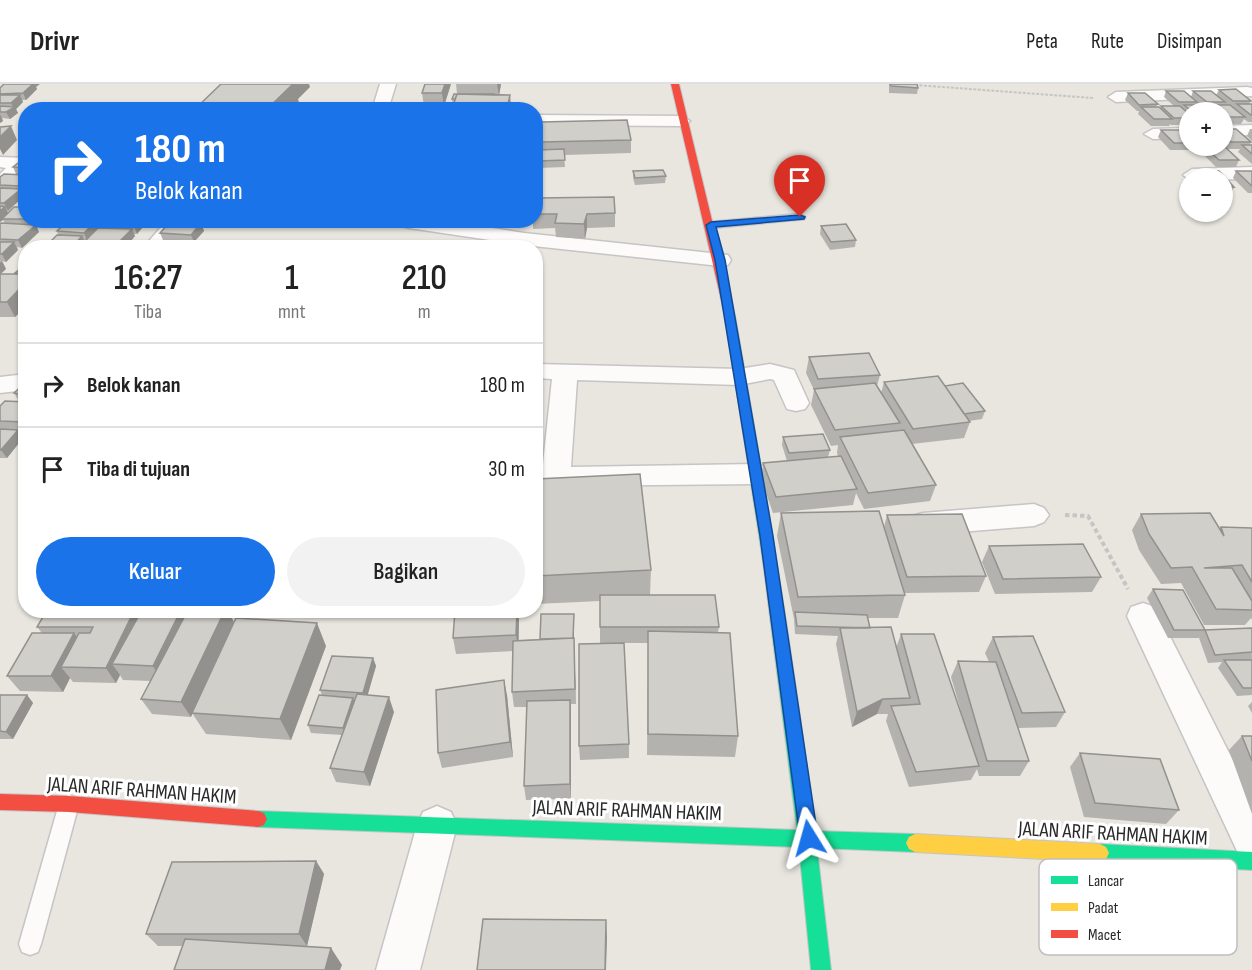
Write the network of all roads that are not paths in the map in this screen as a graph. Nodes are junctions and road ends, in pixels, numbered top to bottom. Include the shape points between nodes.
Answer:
1 (388, 84) edge
2 (675, 84) edge
3 (1245, 90) edge
4 (1109, 98) road end
5 (382, 102) edge
6 (543, 120) edge
7 (682, 121) junction
8 (1252, 130) edge
9 (1233, 131) edge
10 (1179, 133) edge
11 (1153, 134) dead end
12 (0, 162) edge
13 (18, 162) edge
14 (18, 168) edge
15 (1252, 173) edge
16 (1233, 174) edge
17 (0, 184) edge
18 (800, 217) dead end
19 (711, 225) junction
20 (171, 228) edge
21 (450, 228) edge
22 (160, 240) edge
23 (533, 240) edge
24 (543, 241) edge
25 (720, 260) junction
26 (543, 371) edge
27 (566, 373) junction
28 (739, 378) junction
29 (18, 383) edge
30 (0, 385) edge
31 (796, 403) dead end
32 (546, 474) edge
33 (756, 474) junction
34 (1034, 515) road end
35 (894, 526) edge
36 (1143, 616) road end
37 (0, 802) edge
38 (69, 804) junction
39 (437, 825) junction
40 (809, 838) junction
41 (1252, 839) edge
42 (1213, 859) edge
43 (1237, 860) edge
44 (1252, 861) edge
45 (30, 944) dead end
46 (398, 970) edge
47 (821, 970) edge

1 - 5 street
2 - 7 street
3 - 4 street
6 - 7 street
7 - 19 street
8 - 9 street
10 - 11 street
12 - 13 street
14 - 17 street
15 - 16 street
18 - 19 lane
19 - 25 street
20 - 22 street
21 - 23 street
24 - 25 street
25 - 28 street
26 - 27 street
27 - 28 street
27 - 32 street
28 - 31 street via 770,371 785,375
28 - 33 street
29 - 30 street
32 - 33 street
33 - 40 street via 778,535
34 - 35 street
36 - 41 street
37 - 38 street, JALAN ARIF RAHMAN HAKIM
38 - 39 street, JALAN ARIF RAHMAN HAKIM via 272,820
38 - 45 lane
39 - 40 street, JALAN ARIF RAHMAN HAKIM
39 - 46 street
40 - 42 street, JALAN ARIF RAHMAN HAKIM
40 - 47 street
43 - 44 street, JALAN ARIF RAHMAN HAKIM

